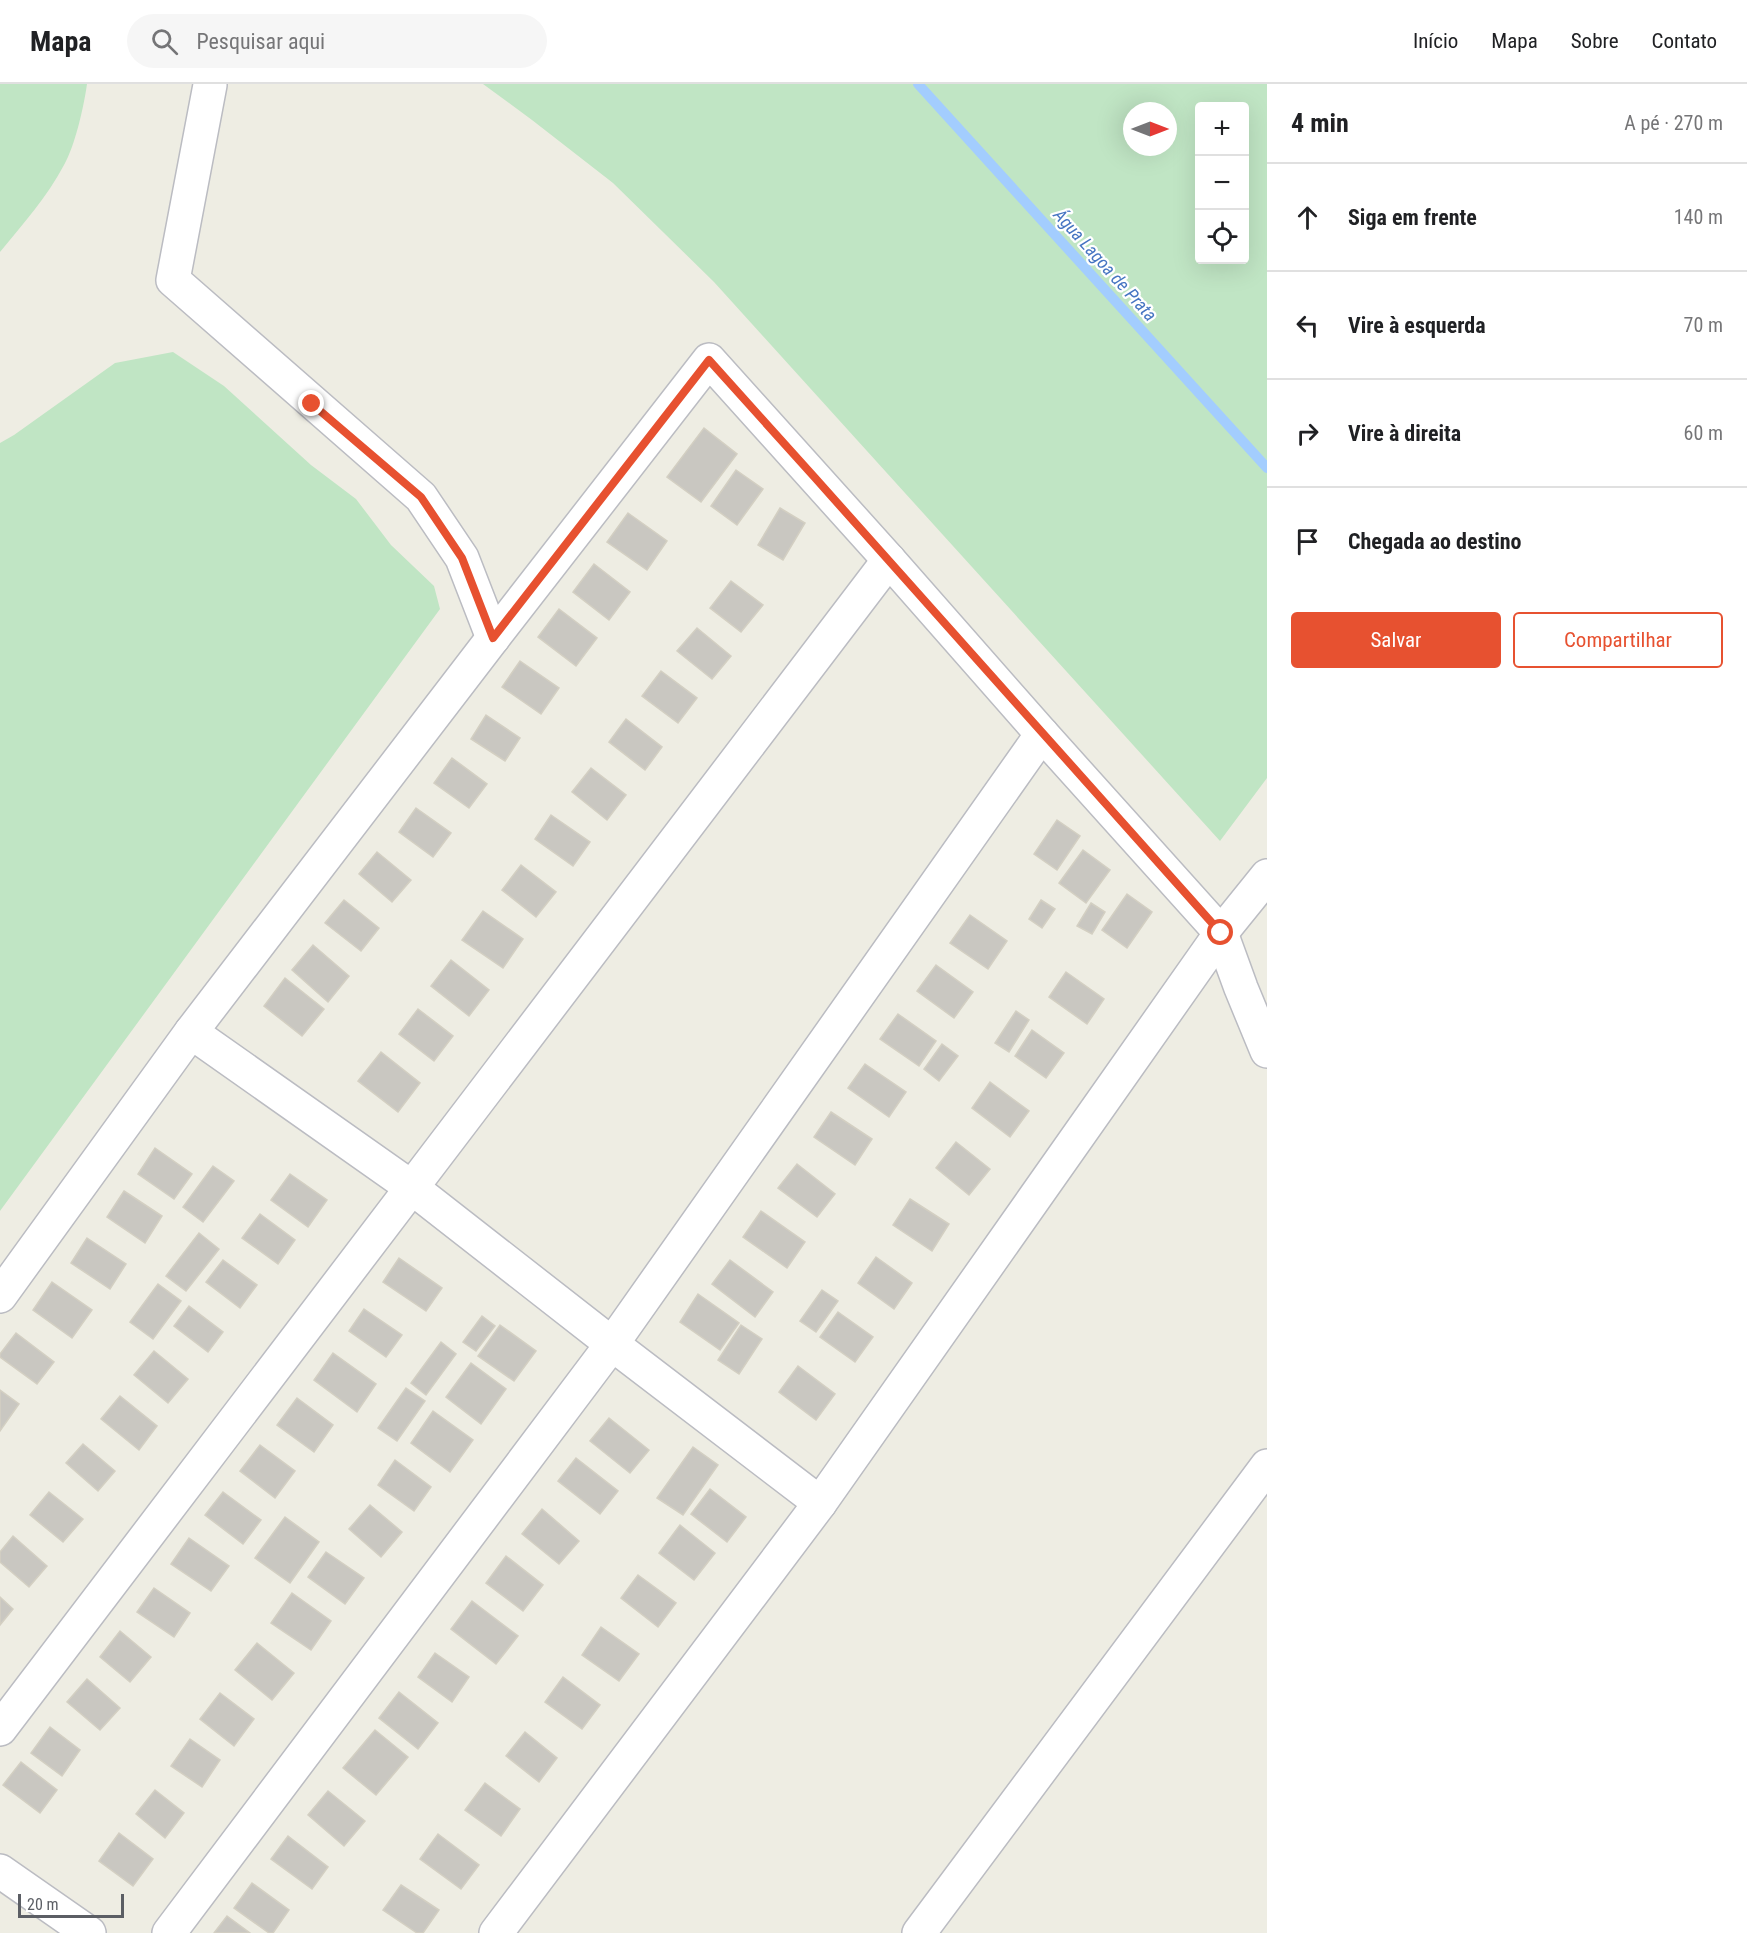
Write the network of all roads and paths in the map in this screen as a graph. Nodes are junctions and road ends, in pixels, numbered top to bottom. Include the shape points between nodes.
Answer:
1 (210, 85) edge
2 (889, 560) junction
3 (493, 638) junction
4 (1042, 734) junction
5 (1267, 876) edge
6 (1221, 933) junction
7 (191, 1032) junction
8 (1267, 1051) edge
9 (411, 1187) junction
10 (0, 1296) edge
11 (612, 1344) junction
12 (1267, 1466) edge
13 (820, 1503) junction
14 (0, 1729) edge
15 (0, 1870) edge
16 (89, 1933) edge
17 (169, 1933) edge
18 (496, 1933) edge
19 (919, 1933) edge

1 - 3 street via 173,280 421,497 462,558
2 - 3 street via 709,360
2 - 4 street
2 - 9 street
3 - 7 street
4 - 6 street
4 - 11 street
5 - 6 street
6 - 8 street
6 - 13 street
7 - 9 street
7 - 10 street
9 - 11 street
9 - 14 street
11 - 13 street
11 - 17 street
12 - 19 street
13 - 18 street
15 - 16 street

